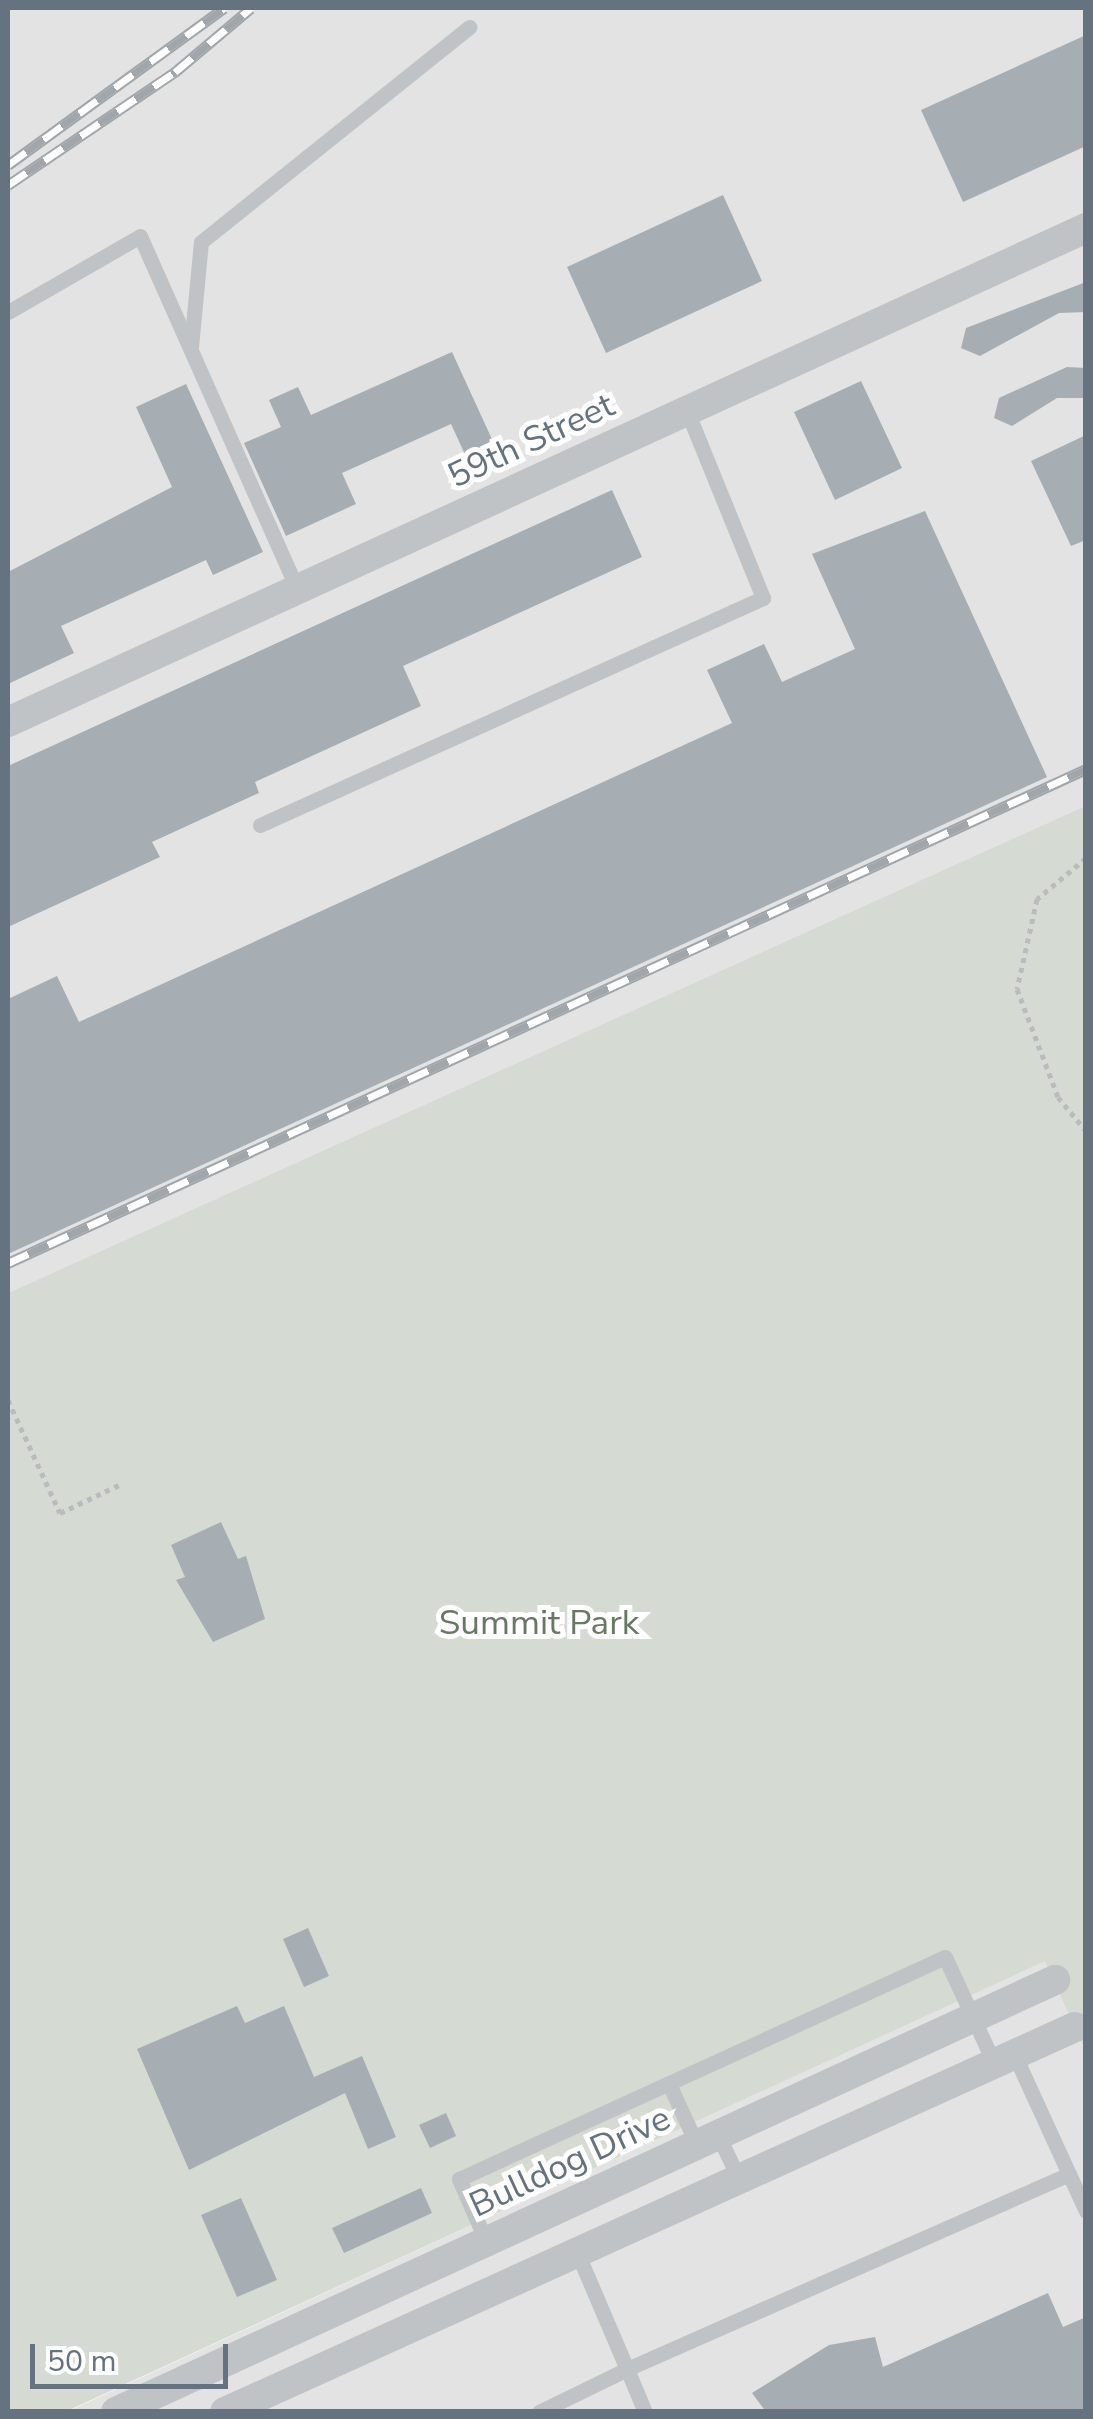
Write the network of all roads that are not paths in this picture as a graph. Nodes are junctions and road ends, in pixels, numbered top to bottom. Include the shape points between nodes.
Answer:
1 (469, 27) dead end
2 (1086, 228) edge
3 (8, 312) edge
4 (191, 351) junction
5 (687, 411) junction
6 (298, 589) junction
7 (8, 722) edge
8 (260, 825) dead end
9 (1055, 1980) dead end
10 (973, 2018) junction
11 (1075, 2027) dead end
12 (1004, 2059) junction
13 (668, 2084) junction
14 (708, 2140) junction
15 (1069, 2174) junction
16 (739, 2179) junction
17 (1086, 2211) edge
18 (486, 2242) junction
19 (577, 2252) junction
20 (627, 2369) junction
21 (116, 2412) edge
22 (225, 2412) edge
23 (539, 2412) edge
24 (645, 2412) edge

1 - 4 lane via 201,242
2 - 5 street, 59th Street
3 - 4 lane via 140,236
4 - 6 lane
5 - 6 street, 59th Street
5 - 8 lane via 763,598
6 - 7 street, 59th Street
9 - 10 street, Bulldog Drive
10 - 12 lane
10 - 13 lane via 945,1957
10 - 14 street, Bulldog Drive
11 - 12 street
12 - 15 lane
12 - 16 street
13 - 14 lane
13 - 18 lane via 458,2179
14 - 16 lane
14 - 18 street, Bulldog Drive
15 - 17 lane
15 - 20 lane
16 - 19 street
18 - 21 street, Bulldog Drive
19 - 20 lane
19 - 22 street
20 - 23 lane
20 - 24 lane

